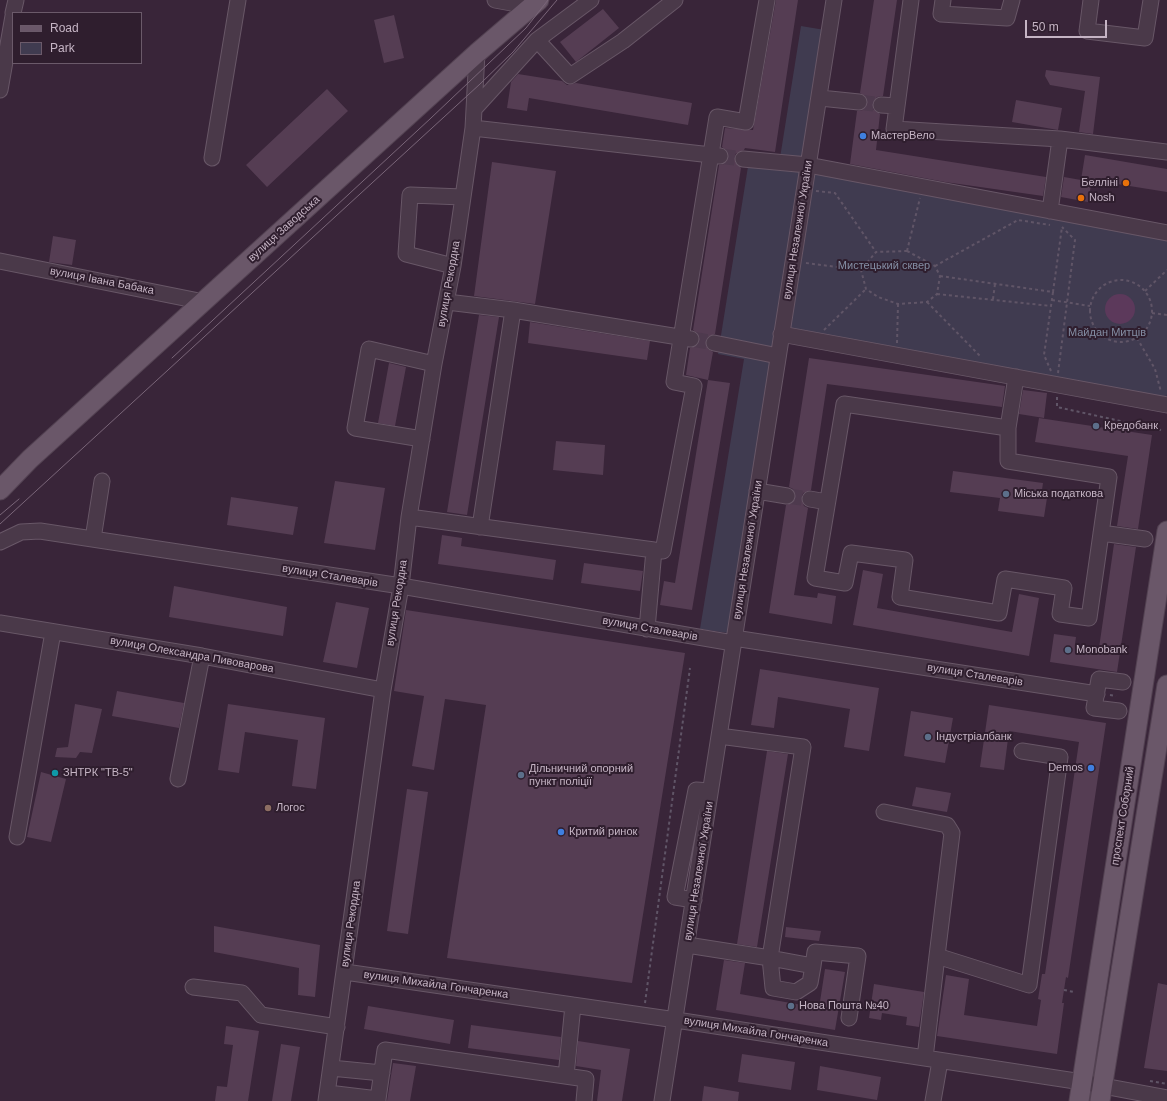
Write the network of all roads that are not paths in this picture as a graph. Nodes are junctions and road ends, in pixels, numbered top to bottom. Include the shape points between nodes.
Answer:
1 (16, 0) edge
2 (238, 0) edge
3 (495, 0) edge
4 (591, 0) edge
5 (675, 0) edge
6 (767, 0) edge
7 (834, 0) edge
8 (911, 0) edge
9 (943, 0) edge
10 (1012, 0) edge
11 (1091, 0) edge
12 (1151, 0) edge
13 (536, 3) edge
14 (13, 12) edge
15 (12, 20) edge
16 (537, 40) junction
17 (477, 53) junction
18 (0, 89) edge
19 (820, 98) junction
20 (858, 102) tunnel mouth
21 (881, 106) tunnel mouth
22 (897, 106) junction
23 (476, 107) junction
24 (473, 128) junction
25 (1060, 140) junction
26 (1167, 152) edge
27 (716, 156) junction
28 (212, 158) dead end
29 (743, 159) tunnel mouth
30 (808, 165) junction
31 (463, 196) junction
32 (1050, 211) junction
33 (1167, 233) edge
34 (0, 261) edge
35 (453, 266) junction
36 (204, 302) junction
37 (447, 302) junction
38 (513, 310) junction
39 (781, 334) junction
40 (686, 339) junction
41 (714, 343) tunnel mouth
42 (778, 356) junction
43 (434, 364) junction
44 (1016, 377) junction
45 (1166, 405) edge
46 (1008, 428) junction
47 (422, 439) junction
48 (30, 459) junction
49 (0, 472) edge
50 (102, 481) dead end
51 (0, 490) edge
52 (757, 491) junction
53 (787, 496) tunnel mouth
54 (810, 499) tunnel mouth
55 (828, 502) junction
56 (409, 517) junction
57 (480, 527) junction
58 (1167, 531) edge
59 (1102, 533) junction
60 (1145, 538) dead end
61 (93, 539) junction
62 (0, 542) edge
63 (654, 550) junction
64 (401, 586) junction
65 (0, 623) edge
66 (647, 629) junction
67 (54, 632) junction
68 (734, 641) junction
69 (202, 656) junction
70 (1123, 682) dead end
71 (1167, 685) edge
72 (383, 690) junction
73 (1097, 694) junction
74 (1118, 711) dead end
75 (719, 736) junction
76 (1022, 751) dead end
77 (178, 779) dead end
78 (884, 812) dead end
79 (17, 837) dead end
80 (687, 945) junction
81 (937, 956) junction
82 (770, 958) junction
83 (813, 966) junction
84 (345, 972) junction
85 (194, 987) dead end
86 (574, 1005) junction
87 (849, 1018) dead end
88 (676, 1020) junction
89 (337, 1027) junction
90 (925, 1058) junction
91 (940, 1060) junction
92 (331, 1068) junction
93 (382, 1073) junction
94 (566, 1076) junction
95 (1082, 1082) junction
96 (1101, 1094) edge
97 (327, 1097) edge
98 (1167, 1098) edge
99 (378, 1100) edge
100 (584, 1101) edge
101 (662, 1101) edge
102 (933, 1101) edge
103 (1079, 1101) edge

1 - 14 street
2 - 28 street
3 - 13 street
4 - 16 street
5 - 16 street via 623,41 570,76
6 - 27 street via 746,122 717,117
7 - 19 street, вулиця Незалежної України
8 - 22 street
9 - 10 street via 941,14 1007,18
11 - 12 street via 1087,31 1145,38
13 - 17 main road, вулиця Заводська
15 - 18 street
16 - 23 street
17 - 23 street, вулиця Рекордна
17 - 36 main road, вулиця Заводська
19 - 20 street
19 - 30 street, вулиця Незалежної України
21 - 22 street
22 - 25 street via 894,129
23 - 24 street, вулиця Рекордна
24 - 27 street
24 - 31 street, вулиця Рекордна
25 - 26 street
25 - 32 street
27 - 40 street
29 - 30 street
30 - 32 street
30 - 39 street, вулиця Незалежної України
31 - 35 street, вулиця Рекордна
31 - 35 street via 410,195 406,254
32 - 33 street
34 - 36 street, вулиця Івана Бабака
35 - 37 street, вулиця Рекордна
36 - 48 main road, вулиця Заводська
37 - 38 street
37 - 43 street, вулиця Рекордна
38 - 40 street
38 - 57 street
39 - 42 street, вулиця Незалежної України
39 - 44 street
40 - 63 street via 674,382 694,386 663,551
41 - 42 street
42 - 52 street, вулиця Незалежної України
43 - 47 street, вулиця Рекордна
43 - 47 street via 369,349 355,428
44 - 45 street
44 - 46 street
46 - 55 street via 844,404
46 - 59 street via 1008,461 1109,477
47 - 56 street, вулиця Рекордна
48 - 49 main road, вулиця Заводська
48 - 51 main road, вулиця Заводська
50 - 61 street
52 - 53 street
52 - 68 street, вулиця Незалежної України
54 - 55 street
55 - 59 street via 815,578 845,583 851,553 905,560 900,597 999,613 1005,580 1064,588 1060,614 1089,618
56 - 57 street
56 - 64 street, вулиця Рекордна
57 - 63 street
58 - 95 main road, проспект Соборний
59 - 60 street
61 - 62 street, вулиця Сталеварів via 40,531 21,532
61 - 64 street, вулиця Сталеварів
63 - 66 street
64 - 66 street, вулиця Сталеварів
64 - 72 street, вулиця Рекордна
65 - 67 street, вулиця Олександра Пивоварова
66 - 68 street, вулиця Сталеварів
67 - 69 street, вулиця Олександра Пивоварова
67 - 79 street
68 - 73 street, вулиця Сталеварів
68 - 75 street, вулиця Незалежної України
69 - 72 street, вулиця Олександра Пивоварова
69 - 77 street
70 - 73 street via 1099,679
71 - 96 main road, проспект Соборний
72 - 84 street, вулиця Рекордна
73 - 74 street via 1094,708
75 - 80 street, вулиця Незалежної України
75 - 82 street via 803,747
76 - 81 street via 1060,756 1029,984
78 - 81 street via 947,825 952,833
80 - 82 street
80 - 88 street, вулиця Незалежної України
81 - 90 street
82 - 83 street
82 - 83 street via 773,988 796,992 810,983
83 - 87 street via 815,952 858,956
84 - 86 street, вулиця Михайла Гончаренка
84 - 89 street, вулиця Рекордна
85 - 89 street via 242,993 260,1015
86 - 88 street, вулиця Михайла Гончаренка
86 - 94 street
88 - 90 street, вулиця Михайла Гончаренка
88 - 101 street, вулиця Незалежної України
89 - 92 street, вулиця Рекордна
90 - 91 street, вулиця Михайла Гончаренка
91 - 95 street, вулиця Михайла Гончаренка
91 - 102 street
92 - 93 street
92 - 97 street, вулиця Рекордна
93 - 94 street via 385,1050
93 - 99 street
94 - 100 street via 586,1078
95 - 96 street, вулиця Михайла Гончаренка
95 - 103 main road, проспект Соборний
96 - 98 street, вулиця Михайла Гончаренка
97 - 99 street

